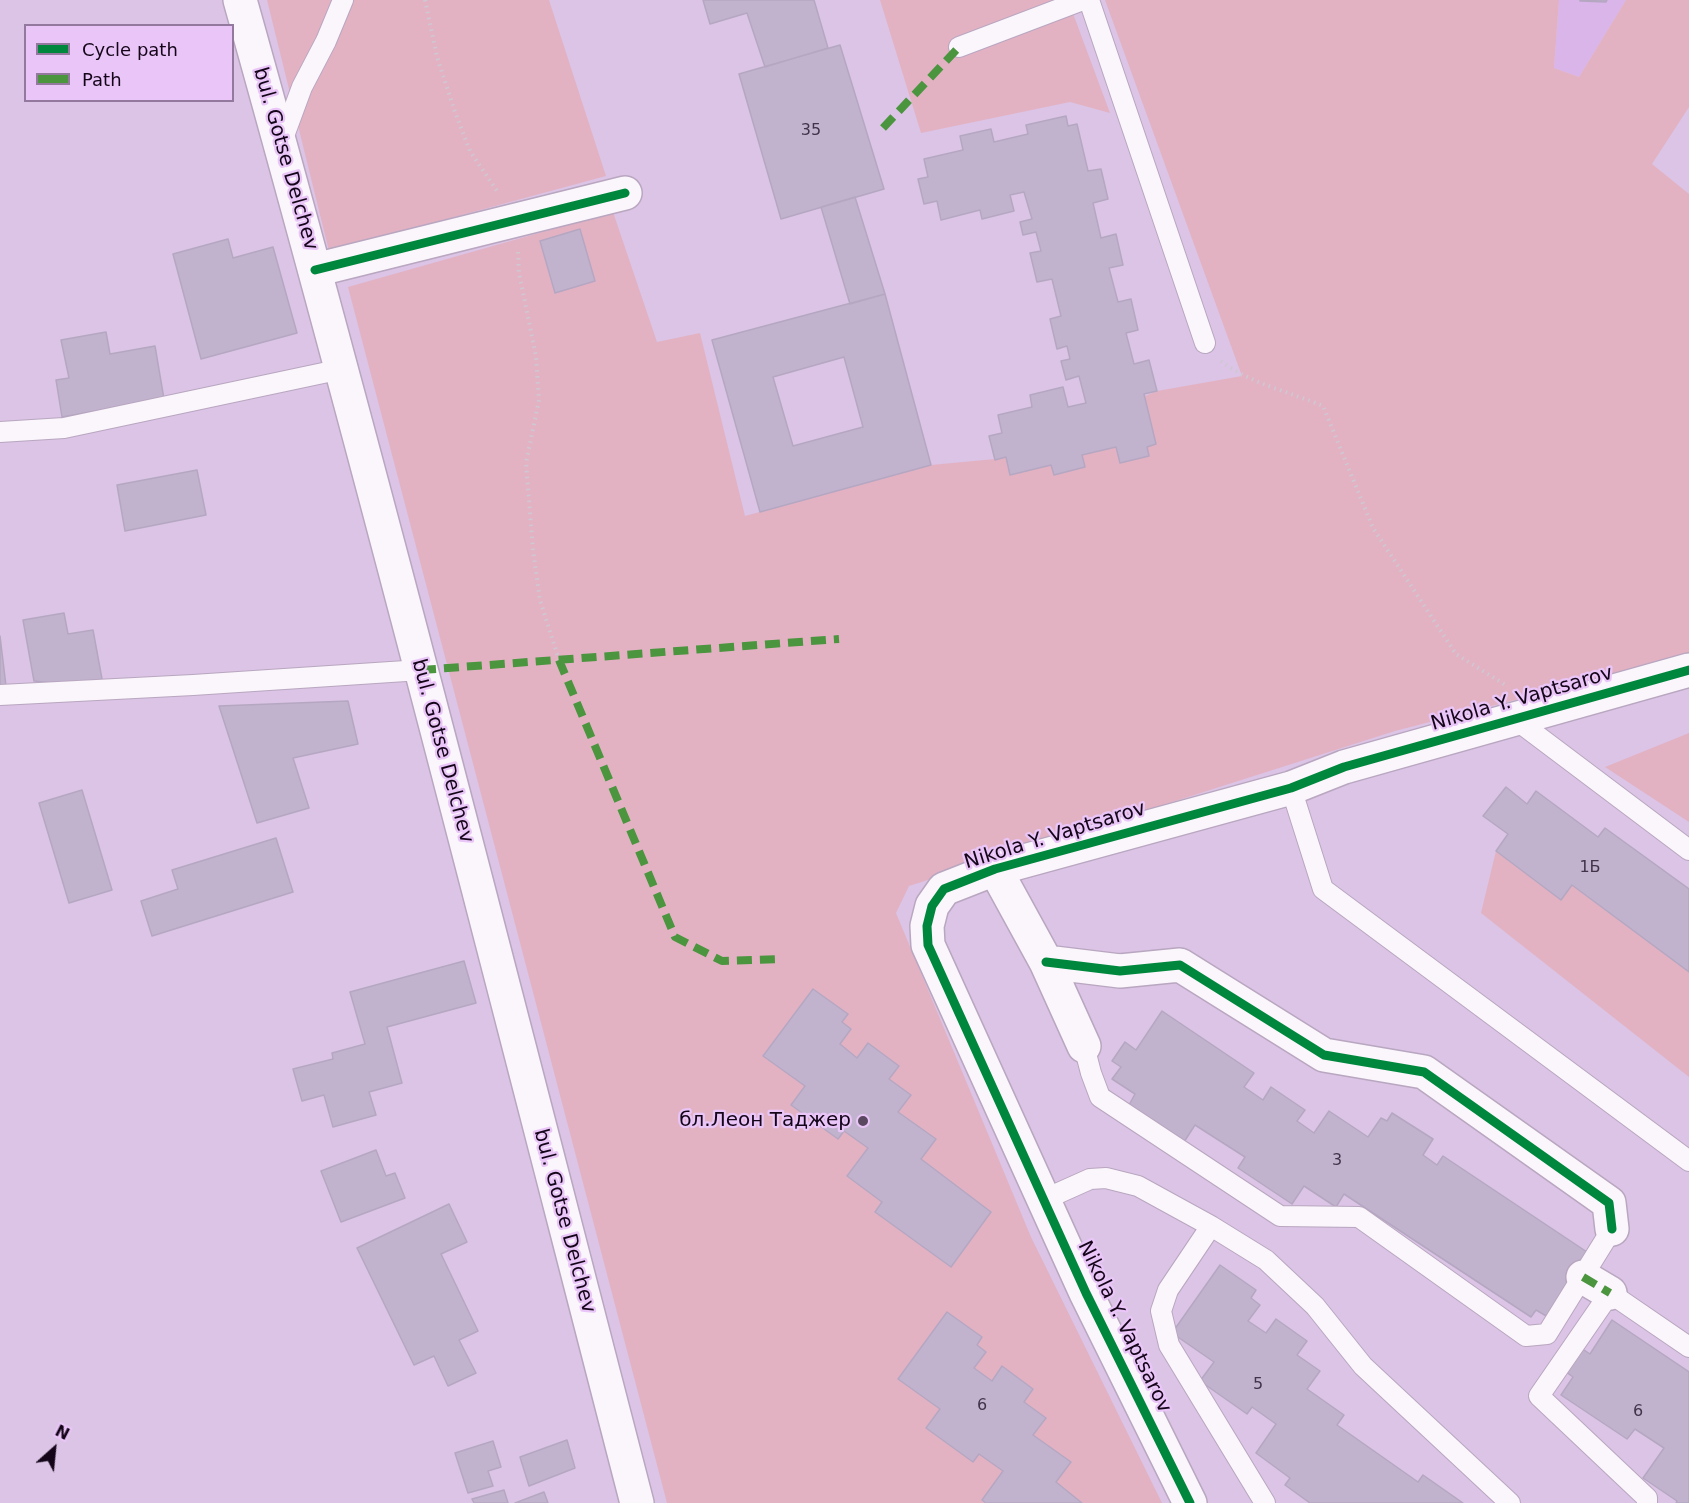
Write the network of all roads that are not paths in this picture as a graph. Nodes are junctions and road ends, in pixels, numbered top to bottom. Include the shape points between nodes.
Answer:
1 (240, 0) edge
2 (343, 0) edge
3 (1083, 0) edge
4 (1089, 0) edge
5 (959, 47) dead end
6 (281, 145) junction
7 (625, 193) dead end
8 (315, 270) junction
9 (1204, 343) road end
10 (342, 369) junction
11 (0, 432) edge
12 (421, 670) junction
13 (1689, 670) edge
14 (0, 695) edge
15 (1521, 718) junction
16 (1291, 788) junction
17 (1689, 850) edge
18 (995, 869) junction
19 (1046, 962) junction
20 (1084, 1046) joint
21 (1689, 1161) edge
22 (1043, 1200) junction
23 (1211, 1226) junction
24 (1612, 1229) joint
25 (1596, 1285) junction
26 (1689, 1347) edge
27 (637, 1503) edge
28 (1190, 1503) edge
29 (1265, 1503) edge
30 (1510, 1503) edge
31 (1647, 1503) edge

1 - 6 street, bul. Gotse Delchev
2 - 6 lane via 302,87
3 - 5 lane
4 - 9 lane
6 - 8 street, bul. Gotse Delchev
7 - 8 street
8 - 10 street, bul. Gotse Delchev
10 - 11 lane via 64,428
10 - 12 street, bul. Gotse Delchev
12 - 14 lane
12 - 27 street, bul. Gotse Delchev
13 - 15 street, Nikola Y. Vaptsarov
15 - 16 street, Nikola Y. Vaptsarov via 1344,767
15 - 17 lane
16 - 18 street, Nikola Y. Vaptsarov
16 - 21 lane via 1323,889
18 - 19 street
18 - 22 street, Nikola Y. Vaptsarov via 944,889 932,906 928,945
19 - 20 street
19 - 24 street via 1120,971 1180,965 1324,1055 1424,1072 1609,1203
20 - 25 lane via 1100,1097 1280,1216 1359,1217 1526,1336 1547,1334
22 - 23 lane via 1090,1179 1106,1178 1138,1186
22 - 28 street, Nikola Y. Vaptsarov
23 - 29 lane via 1168,1290 1161,1311 1169,1345
23 - 30 lane via 1266,1260 1315,1306 1363,1366
24 - 25 lane
25 - 26 lane
25 - 31 lane via 1539,1396 1647,1498

